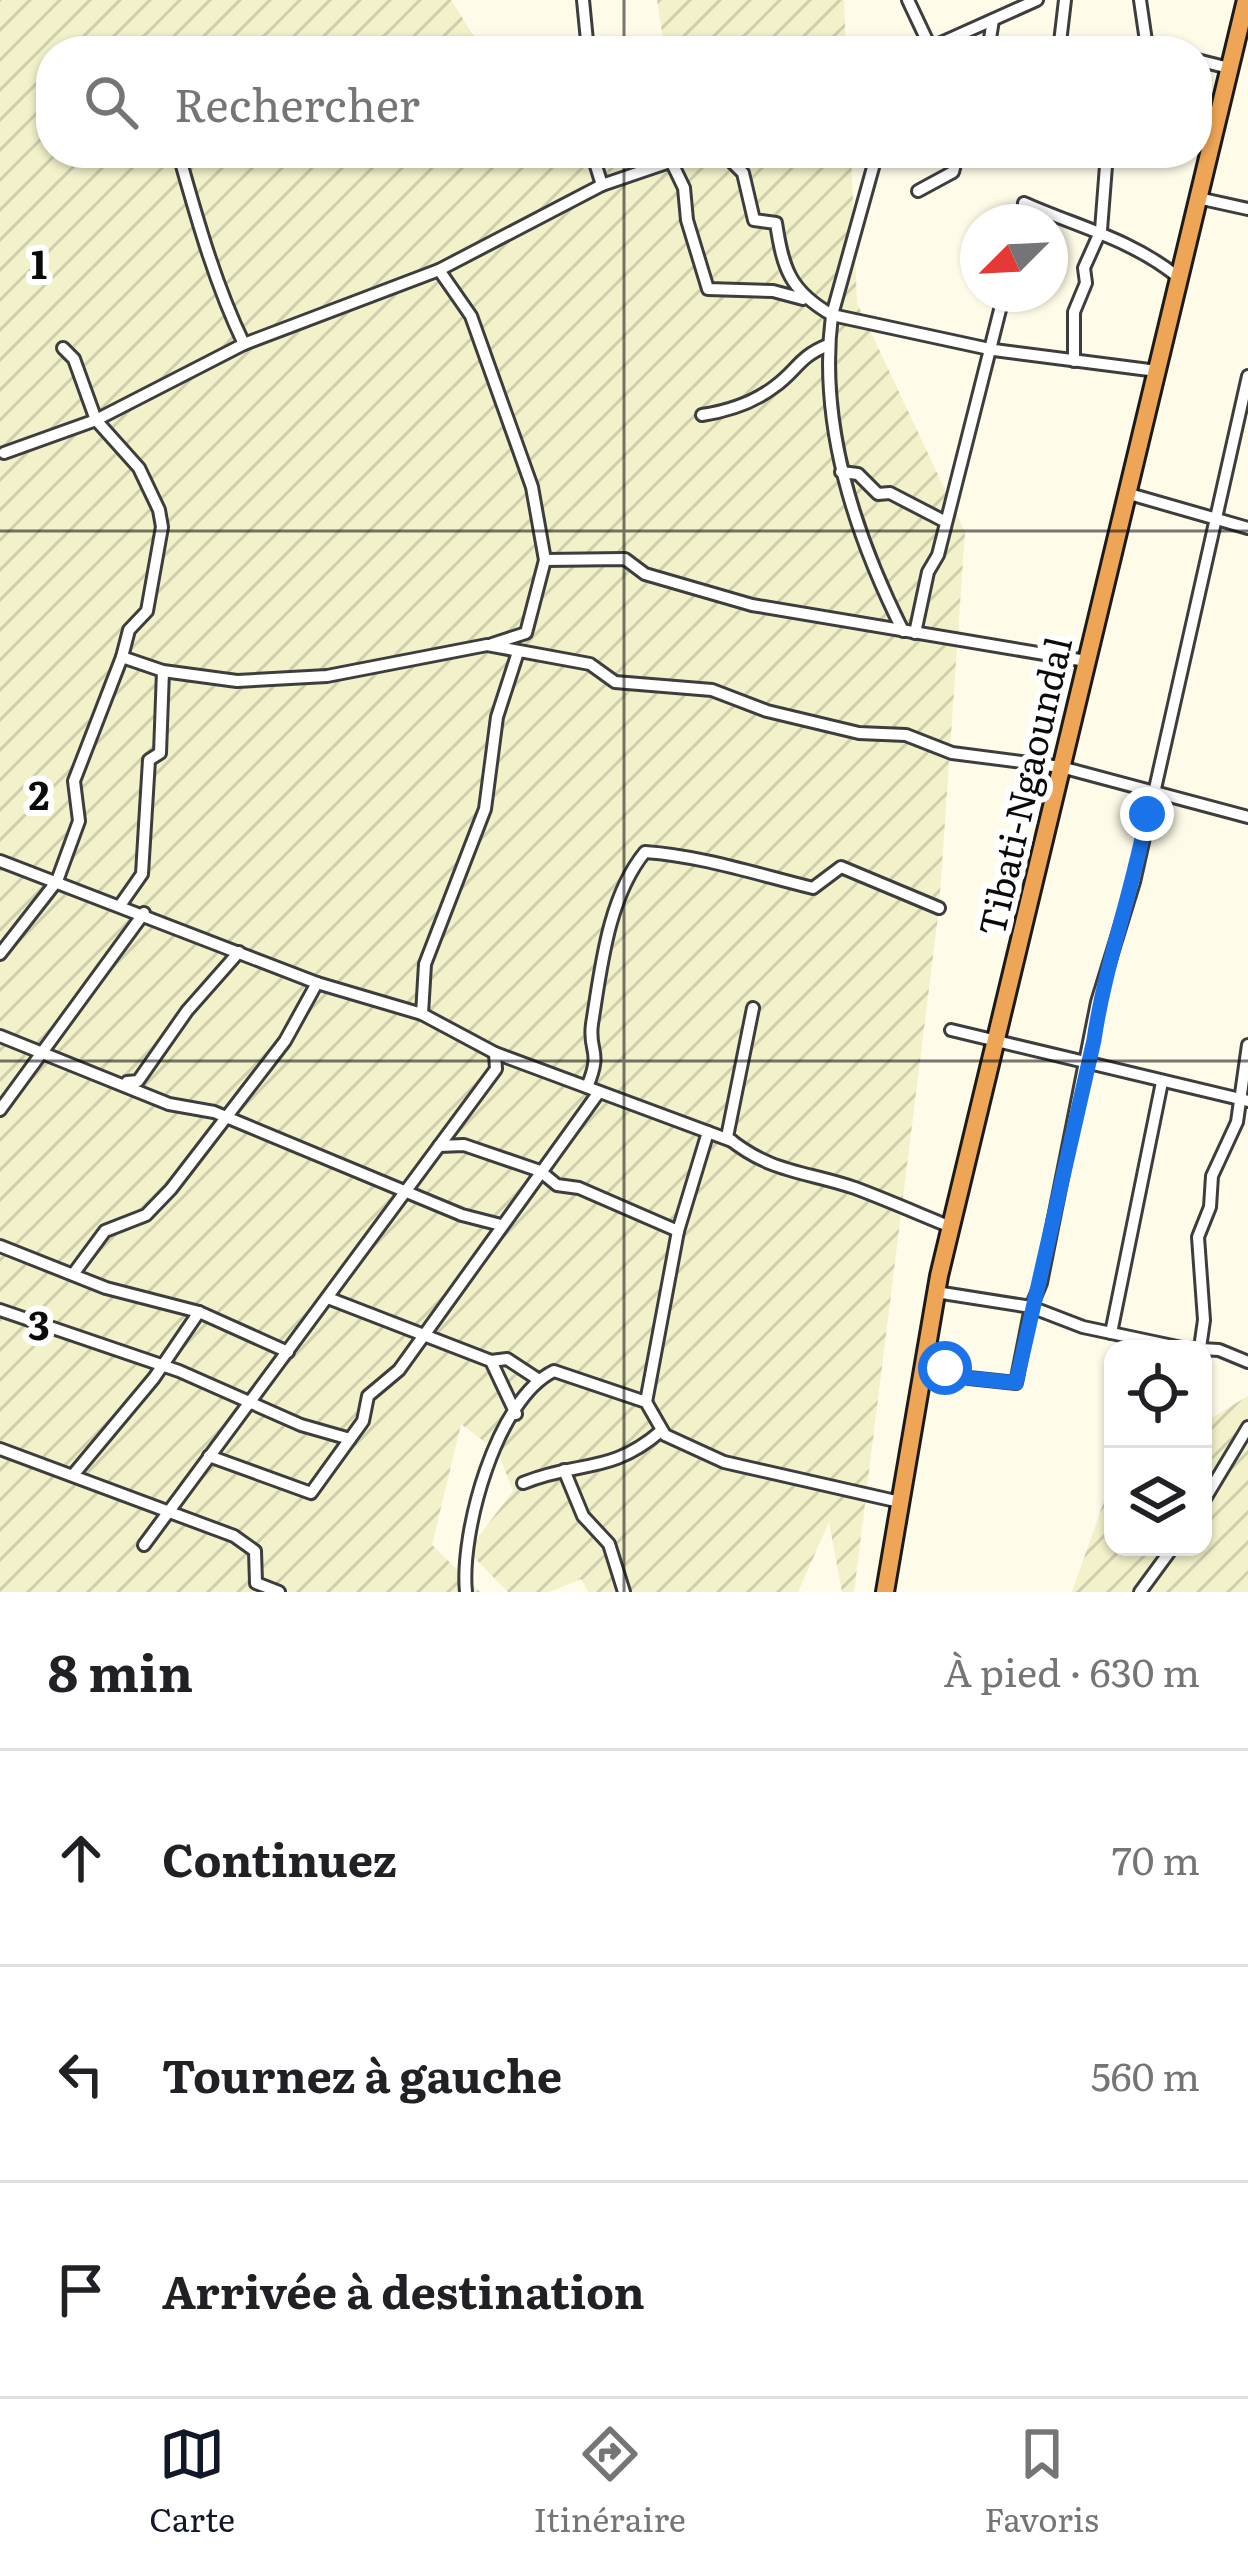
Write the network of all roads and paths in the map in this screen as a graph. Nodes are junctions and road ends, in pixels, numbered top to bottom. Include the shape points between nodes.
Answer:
1 (583, 0) edge
2 (908, 0) edge
3 (1037, 0) edge
4 (1065, 0) edge
5 (1140, 0) edge
6 (1246, 0) edge
7 (993, 20) junction
8 (959, 35) edge
9 (587, 36) edge
10 (922, 36) edge
11 (990, 36) edge
12 (1061, 36) edge
13 (1146, 36) edge
14 (1212, 64) edge
15 (1229, 68) junction
16 (1212, 115) edge
17 (183, 168) edge
18 (597, 168) edge
19 (651, 168) edge
20 (674, 168) edge
21 (738, 168) edge
22 (874, 168) edge
23 (954, 168) edge
24 (1106, 168) edge
25 (1201, 168) edge
26 (602, 185) junction
27 (918, 191) dead end
28 (1198, 198) junction
29 (1248, 209) edge
30 (1068, 218) edge
31 (1101, 230) junction
32 (439, 270) junction
33 (1178, 277) junction
34 (803, 298) junction
35 (1001, 312) edge
36 (832, 315) junction
37 (244, 344) junction
38 (828, 345) junction
39 (62, 348) dead end
40 (994, 350) junction
41 (1073, 361) junction
42 (1157, 370) junction
43 (1248, 376) edge
44 (702, 415) dead end
45 (96, 420) junction
46 (4, 453) dead end
47 (841, 472) junction
48 (1126, 493) junction
49 (1214, 520) junction
50 (944, 521) junction
51 (1248, 528) edge
52 (545, 560) junction
53 (909, 632) junction
54 (487, 645) junction
55 (518, 652) junction
56 (122, 657) junction
57 (1086, 661) junction
58 (163, 671) junction
59 (1061, 767) junction
60 (1151, 790) junction
61 (1248, 817) edge
62 (0, 861) edge
63 (57, 881) junction
64 (122, 904) junction
65 (940, 908) dead end
66 (144, 913) junction
67 (238, 952) junction
68 (0, 954) edge
69 (317, 982) junction
70 (754, 1007) dead end
71 (422, 1014) junction
72 (951, 1030) dead end
73 (0, 1036) edge
74 (995, 1039) junction
75 (1248, 1046) edge
76 (42, 1052) junction
77 (495, 1053) junction
78 (1088, 1059) junction
79 (1162, 1082) junction
80 (122, 1083) junction
81 (593, 1090) junction
82 (1244, 1100) edge
83 (0, 1111) edge
84 (226, 1119) junction
85 (708, 1132) junction
86 (732, 1141) junction
87 (439, 1146) junction
88 (541, 1172) junction
89 (406, 1190) junction
90 (501, 1225) junction
91 (951, 1227) junction
92 (678, 1231) junction
93 (0, 1246) edge
94 (74, 1273) junction
95 (936, 1292) junction
96 (328, 1298) junction
97 (1031, 1307) junction
98 (0, 1310) edge
99 (199, 1312) junction
100 (423, 1333) junction
101 (1111, 1333) junction
102 (1153, 1340) edge
103 (1201, 1340) edge
104 (287, 1352) junction
105 (1212, 1352) edge
106 (491, 1361) junction
107 (1248, 1362) edge
108 (923, 1364) junction
109 (160, 1367) junction
110 (539, 1380) junction
111 (252, 1400) junction
112 (646, 1402) junction
113 (516, 1414) junction
114 (1248, 1426) edge
115 (661, 1431) junction
116 (350, 1439) junction
117 (0, 1449) edge
118 (209, 1456) junction
119 (564, 1470) junction
120 (73, 1475) junction
121 (523, 1483) dead end
122 (1212, 1487) edge
123 (900, 1502) junction
124 (169, 1511) junction
125 (144, 1545) dead end
126 (1167, 1556) edge
127 (279, 1592) edge
128 (466, 1592) edge
129 (624, 1592) edge
130 (885, 1592) edge
131 (1140, 1592) edge

1 - 9 street
2 - 10 street
3 - 7 street
4 - 12 street
5 - 13 street
6 - 15 highway, Tibati-Ngaoundal
7 - 8 street
7 - 11 street
14 - 15 street
15 - 16 highway, Tibati-Ngaoundal
17 - 37 street via 220,294
18 - 26 street
19 - 26 street
20 - 34 street via 708,289
21 - 34 street via 754,220 776,223 784,273
22 - 36 street
23 - 27 street
24 - 31 street
25 - 28 highway, Tibati-Ngaoundal
26 - 32 street
28 - 29 street
28 - 33 highway, Tibati-Ngaoundal
30 - 31 street
31 - 33 street
31 - 41 street via 1074,312
32 - 37 street
32 - 52 street via 471,316 532,487
33 - 42 highway, Tibati-Ngaoundal
34 - 36 street
35 - 40 street
36 - 38 street
36 - 40 street
37 - 45 street
38 - 44 street via 802,356 775,387 736,410
38 - 47 street
39 - 45 street via 74,359
40 - 41 street
40 - 50 street
41 - 42 street
42 - 48 highway, Tibati-Ngaoundal
43 - 49 street
45 - 46 street
45 - 56 street via 140,467 162,527 147,611 129,630
47 - 50 street
47 - 53 street via 875,577
48 - 49 street
48 - 57 highway, Tibati-Ngaoundal
49 - 51 street
49 - 60 street
50 - 53 street
52 - 53 street via 625,559 645,574 752,605
52 - 54 street via 526,633
53 - 57 street
54 - 55 street
54 - 58 street via 327,676 237,681
55 - 59 street via 590,664 615,682 712,690 854,732
55 - 71 street via 497,717 484,809 425,964
56 - 58 street
56 - 63 street via 74,782 79,821
57 - 59 highway, Tibati-Ngaoundal
58 - 64 street via 142,874
59 - 60 street
59 - 74 highway, Tibati-Ngaoundal
60 - 61 street
60 - 78 street
62 - 63 street
63 - 64 street
63 - 68 street
64 - 66 street
65 - 81 street via 841,867 813,888 699,856 645,852 629,871 608,935 591,1029 599,1059
66 - 67 street
66 - 76 street
67 - 69 street
67 - 80 street via 138,1082
69 - 71 street
69 - 84 street
70 - 86 street via 724,1130
71 - 77 street
72 - 74 street
73 - 76 street
74 - 78 street
74 - 91 highway, Tibati-Ngaoundal
75 - 82 street
76 - 80 street
76 - 83 street
77 - 81 street
77 - 87 street via 496,1069
78 - 79 street
78 - 97 street
79 - 82 street
79 - 101 street
80 - 84 street
81 - 85 street
81 - 88 street
82 - 103 street via 1198,1237
84 - 89 street
84 - 94 street via 146,1215 105,1231
85 - 86 street
85 - 92 street
86 - 91 street via 787,1172
87 - 88 street via 464,1145
87 - 89 street
88 - 90 street
88 - 92 street
89 - 90 street
89 - 96 street
90 - 100 street
91 - 95 highway, Tibati-Ngaoundal
92 - 112 street
93 - 94 street
94 - 99 street
95 - 97 street
95 - 108 highway, Tibati-Ngaoundal
96 - 100 street
96 - 104 street
97 - 101 street
97 - 108 street via 1016,1383
98 - 109 street
99 - 104 street
99 - 109 street
100 - 106 street
100 - 116 street via 399,1370 368,1396
101 - 102 street
104 - 111 street
105 - 107 street
106 - 110 street via 507,1359
106 - 113 street
108 - 123 highway, Tibati-Ngaoundal
109 - 111 street
109 - 120 street
110 - 112 street via 560,1370
110 - 113 street
111 - 116 street
111 - 118 street
112 - 115 street
113 - 128 street via 465,1537
114 - 122 street
115 - 119 street via 615,1463
115 - 123 street via 744,1469
116 - 118 street via 311,1492
117 - 120 street
118 - 124 street
119 - 121 street
119 - 129 street via 583,1516 609,1544
120 - 124 street
123 - 130 highway, Tibati-Ngaoundal
124 - 125 street
124 - 127 street via 250,1546 256,1583
126 - 131 street

